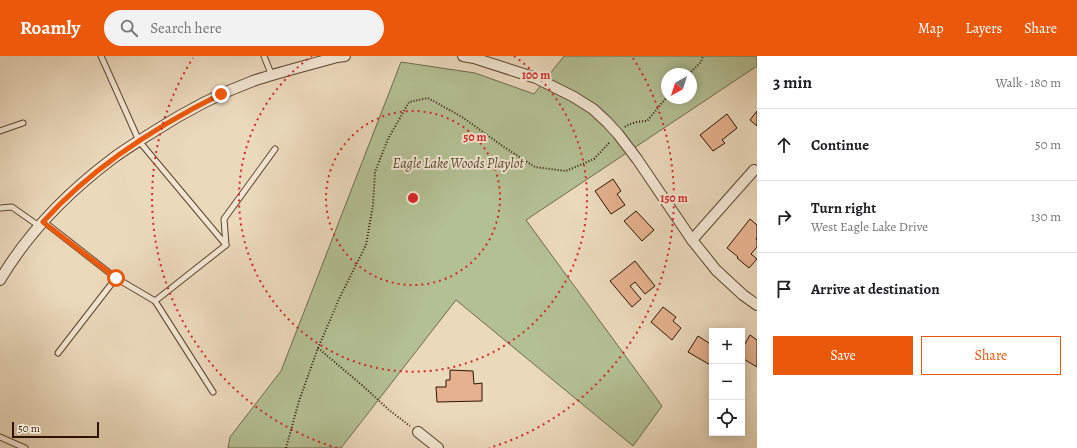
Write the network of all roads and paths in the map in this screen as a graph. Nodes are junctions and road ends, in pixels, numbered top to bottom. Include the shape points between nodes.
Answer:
1 (101, 56) edge
2 (264, 56) edge
3 (345, 56) edge
4 (463, 56) edge
5 (703, 56) edge
6 (695, 68) edge
7 (272, 76) junction
8 (662, 104) edge
9 (23, 123) dead end
10 (0, 131) edge
11 (618, 134) junction
12 (139, 141) junction
13 (275, 149) dead end
14 (754, 170) dead end
15 (0, 208) edge
16 (41, 224) junction
17 (692, 240) junction
18 (226, 245) junction
19 (116, 278) junction
20 (0, 280) edge
21 (155, 301) junction
22 (757, 305) edge
23 (318, 348) junction
24 (58, 353) dead end
25 (212, 392) dead end
26 (418, 432) joint
27 (0, 437) edge
28 (25, 448) edge
29 (286, 448) edge
30 (438, 448) edge

1 - 12 lane
2 - 7 lane
3 - 7 street
4 - 11 street via 536,78 574,97 592,109
5 - 6 path
7 - 12 street via 221,94
8 - 11 path via 647,121 627,125
9 - 10 lane
11 - 17 street
11 - 23 path via 594,159 566,171 535,167 462,117 428,98 409,102 388,140 376,172 374,205 366,245
12 - 16 street via 83,182
12 - 18 lane
13 - 18 lane via 224,219
14 - 17 street
15 - 16 lane via 12,207
16 - 19 lane
16 - 20 street
17 - 22 street via 716,270 743,296
18 - 21 lane
19 - 21 lane
19 - 24 lane
21 - 25 lane
23 - 26 path
23 - 29 path
26 - 30 street
27 - 28 lane

